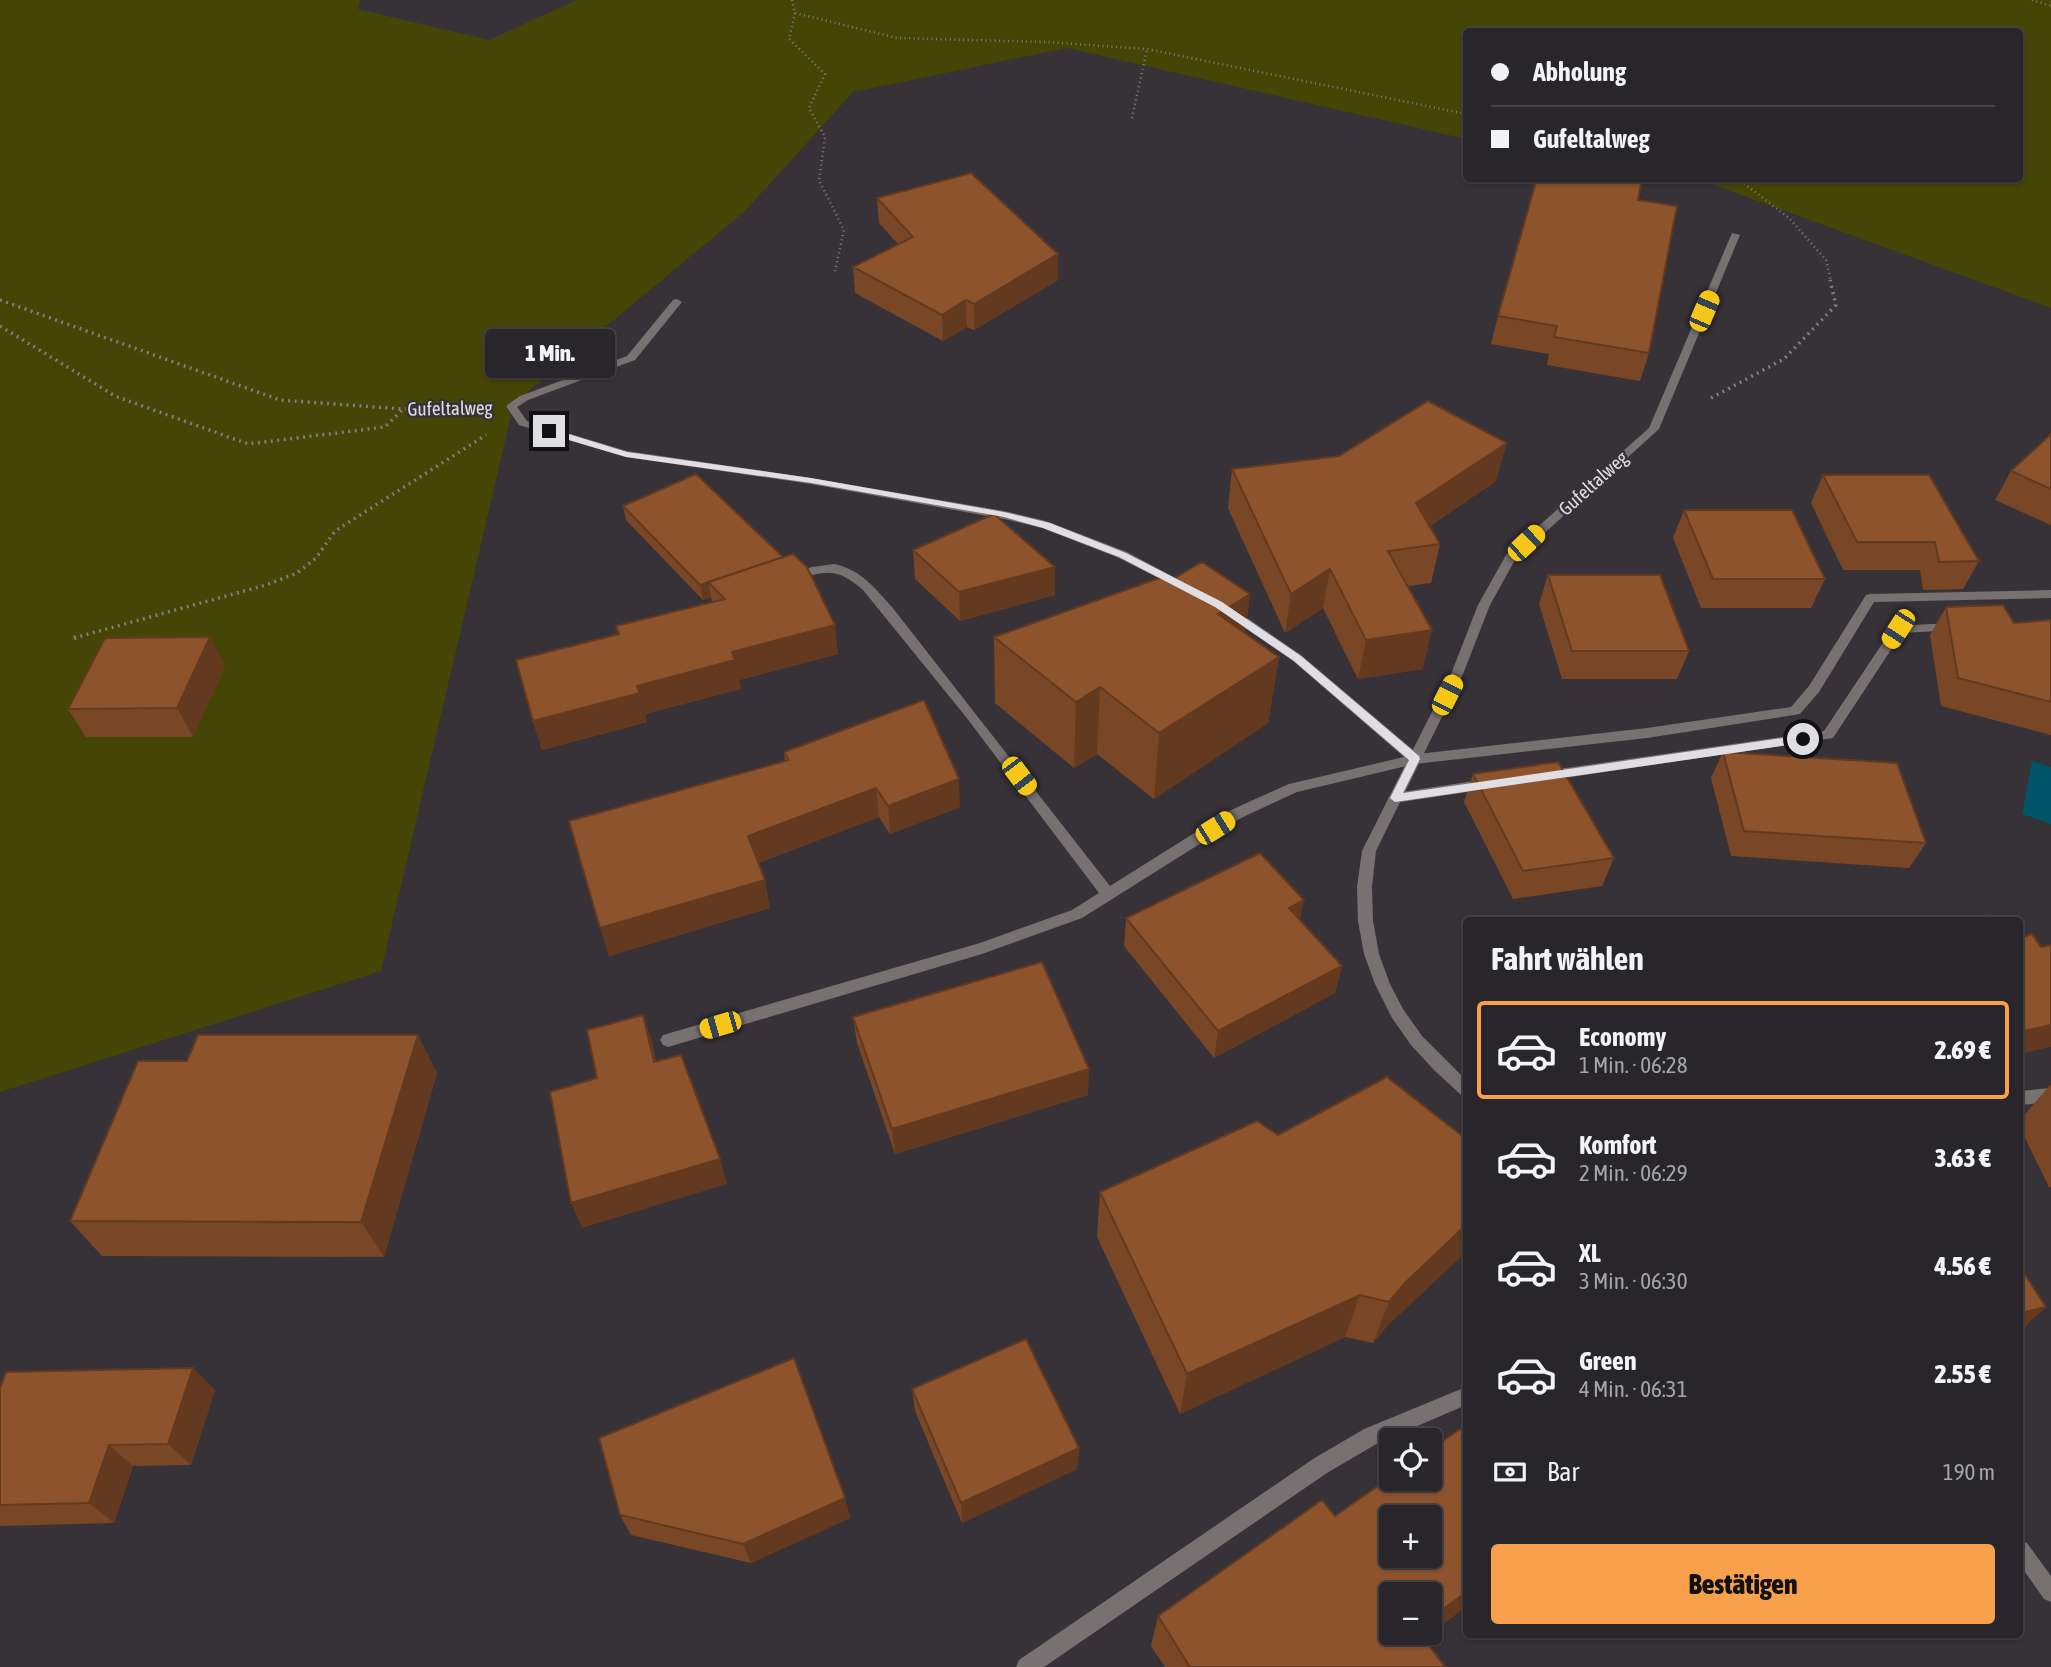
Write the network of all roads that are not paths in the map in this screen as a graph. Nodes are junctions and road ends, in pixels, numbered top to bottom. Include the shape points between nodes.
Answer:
1 (1735, 234) dead end
2 (677, 302) dead end
3 (772, 583) edge
4 (1194, 591) edge
5 (2051, 594) edge
6 (1219, 605) edge
7 (1967, 627) edge
8 (1415, 759) junction
9 (1535, 777) edge
10 (1497, 783) edge
11 (1395, 798) junction
12 (1109, 895) junction
13 (668, 1040) dead end
14 (1463, 1087) edge
15 (2051, 1095) edge
16 (2023, 1098) edge
17 (1463, 1397) edge
18 (2023, 1554) edge
19 (2051, 1592) edge
20 (1026, 1667) edge

1 - 8 street, Gufeltalweg via 1654,429 1510,558
2 - 4 street, Gufeltalweg via 631,358 511,406 523,423 626,454 811,481 1046,525 1123,555
3 - 12 street via 826,568 839,568 859,580 981,726
5 - 8 street via 1870,598 1804,703 1782,715
6 - 8 street via 1297,658
7 - 9 street via 1898,629 1828,735
8 - 11 street, Gufeltalweg
8 - 12 street via 1294,788 1236,814
10 - 11 street
11 - 14 street, Gufeltalweg via 1369,851 1362,882 1373,960 1398,1018 1422,1049
12 - 13 street via 1077,914 982,948
15 - 16 street
17 - 20 street via 1371,1436 1320,1466
18 - 19 street

